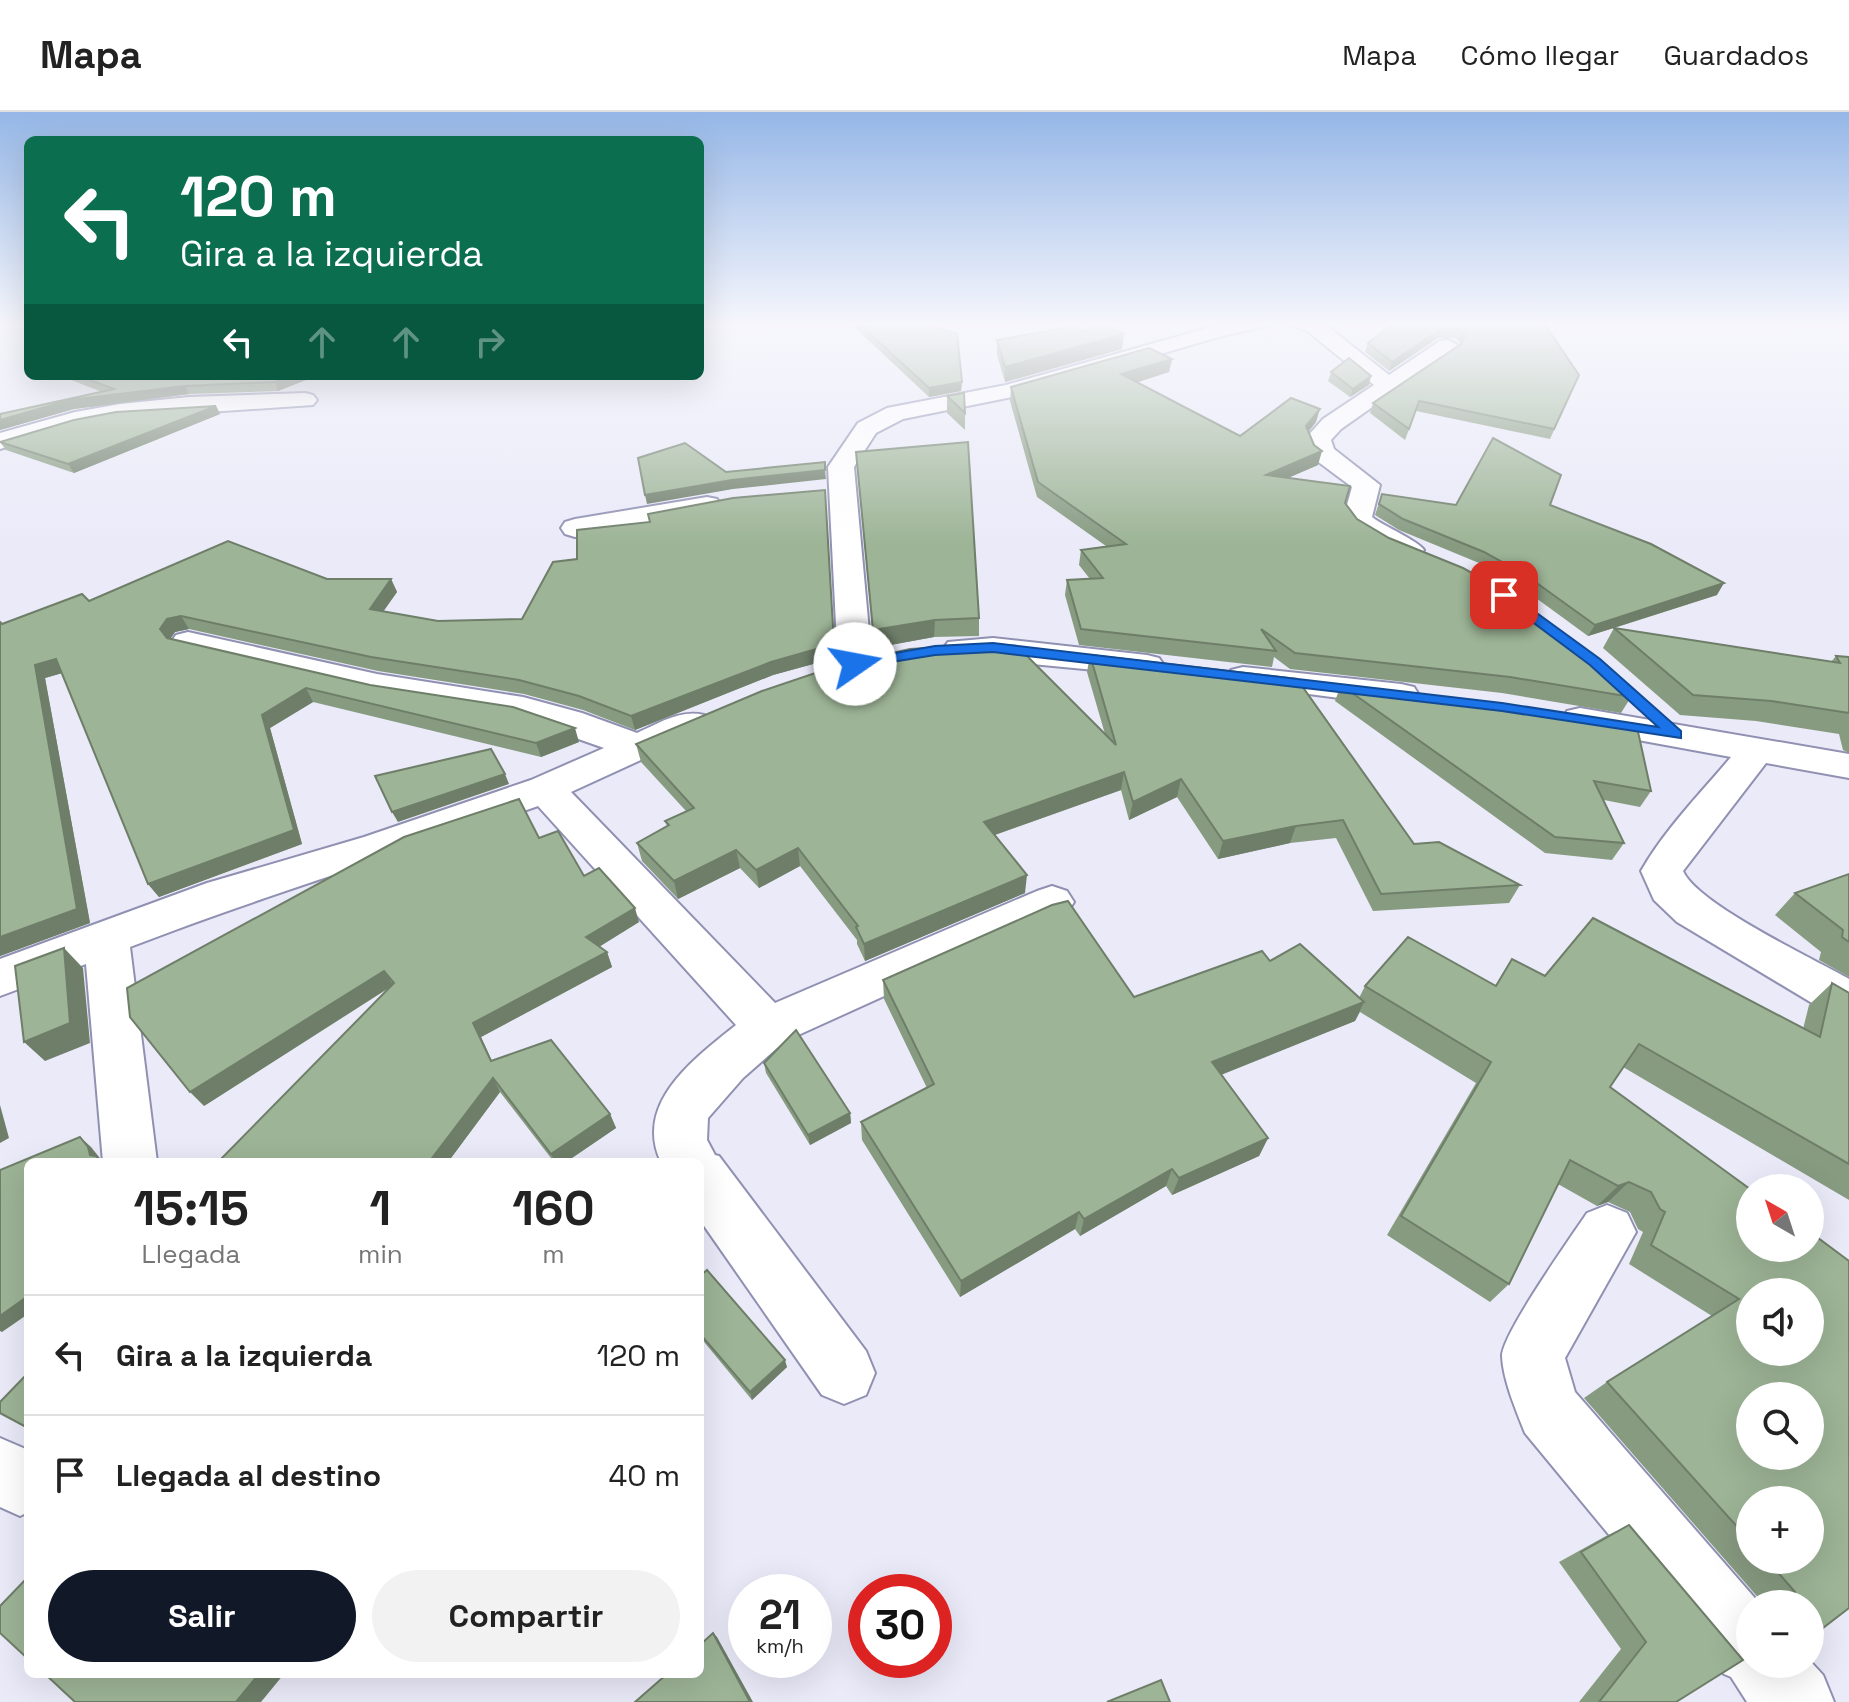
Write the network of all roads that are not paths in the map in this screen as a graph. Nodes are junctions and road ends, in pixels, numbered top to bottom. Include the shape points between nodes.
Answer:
1 (982, 396) edge
2 (1374, 396) edge
3 (305, 400) dead end
4 (0, 441) edge
5 (843, 489) junction
6 (813, 492) edge
7 (734, 500) edge
8 (575, 528) edge
9 (1433, 560) edge
10 (188, 642) edge
11 (1440, 700) edge
12 (1641, 703) dead end
13 (717, 713) edge
14 (1549, 714) edge
15 (1675, 734) junction
16 (635, 746) junction
17 (1756, 750) junction
18 (1849, 766) edge
19 (545, 789) junction
20 (1052, 902) edge
21 (106, 938) junction
22 (0, 978) edge
23 (1849, 1002) edge
24 (768, 1027) junction
25 (130, 1158) edge
26 (688, 1158) edge
27 (704, 1180) edge
28 (1607, 1232) dead end
29 (844, 1373) dead end
30 (1736, 1632) edge
31 (1775, 1678) edge
32 (1796, 1702) edge

1 - 5 street via 896,413 867,428 841,467
2 - 9 street via 1318,439 1322,453 1366,485 1357,519 1378,536
3 - 4 street via 117,411
5 - 6 street
5 - 11 street via 841,668 908,654 993,648
7 - 8 street
10 - 16 street via 377,685 523,708
12 - 15 street
13 - 16 street
14 - 15 street
15 - 17 street
16 - 19 street
17 - 18 street
17 - 23 street via 1662,871 1669,889 1693,911
19 - 21 street via 222,894
19 - 24 street
20 - 24 street
21 - 22 street
21 - 25 street
24 - 26 street via 682,1110 680,1146
27 - 29 street
28 - 30 street via 1533,1354 1548,1410
31 - 32 street

